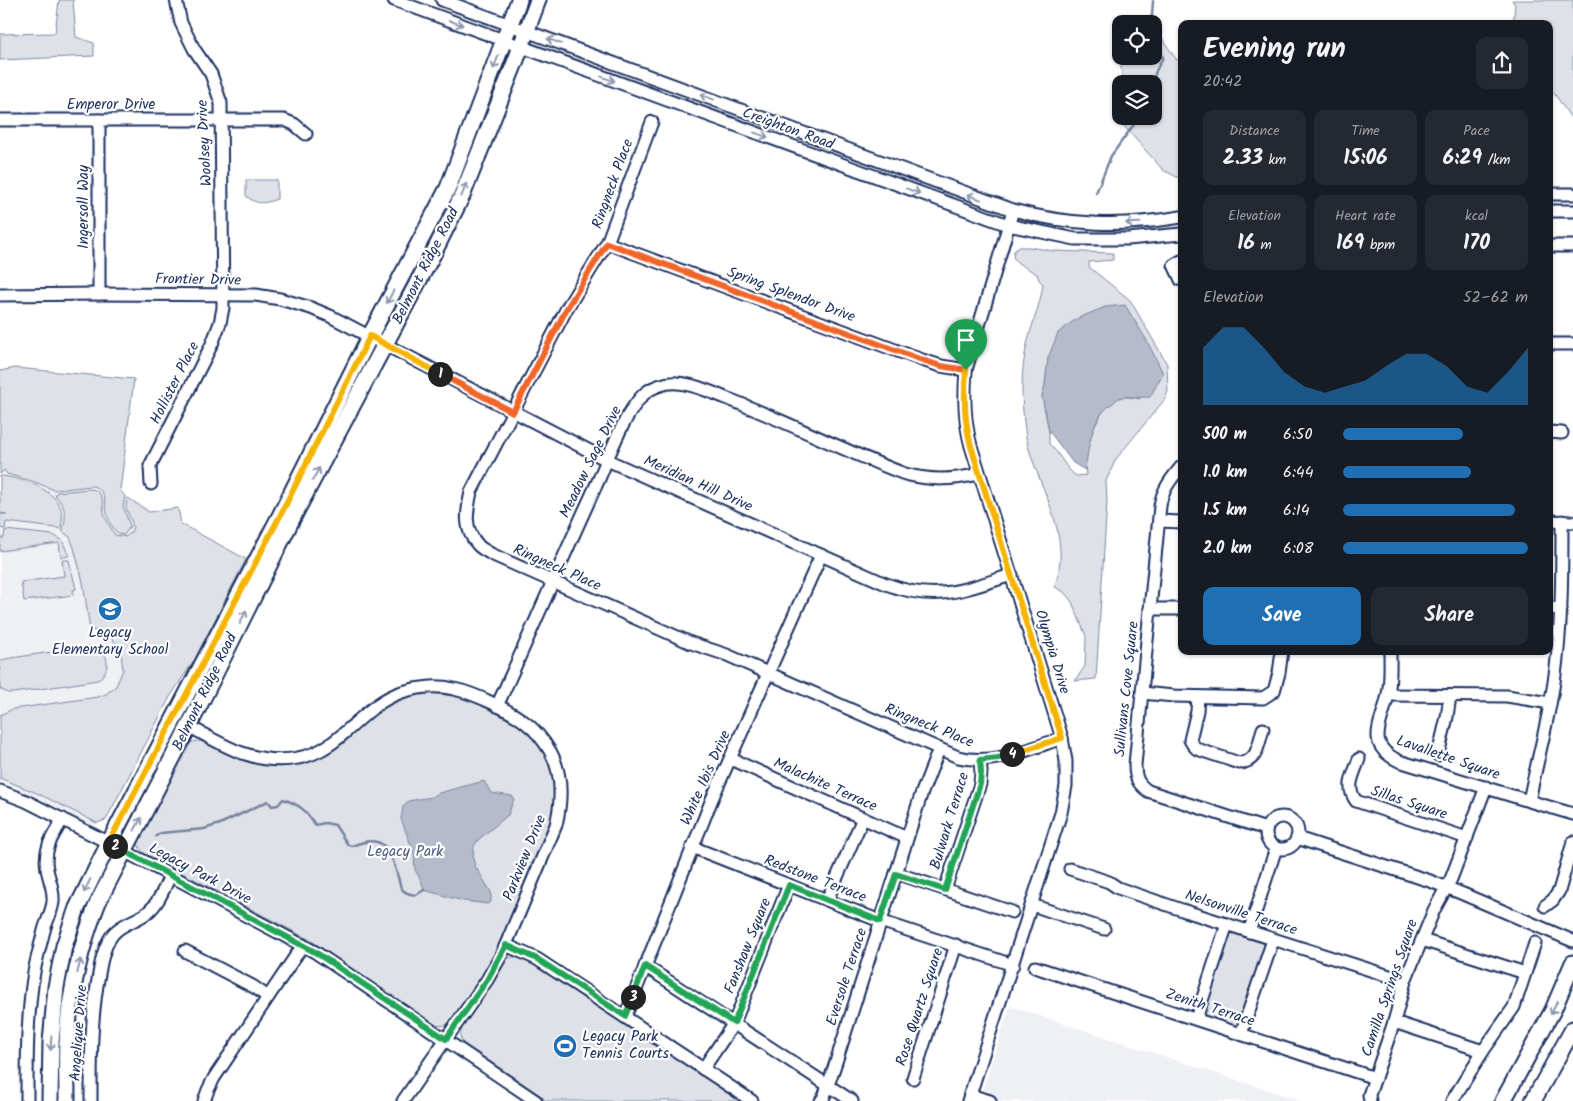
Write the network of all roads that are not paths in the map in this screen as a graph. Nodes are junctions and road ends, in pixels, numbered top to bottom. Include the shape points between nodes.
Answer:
1 (176, 0) edge
2 (394, 0) edge
3 (442, 0) edge
4 (519, 0) edge
5 (538, 0) edge
6 (510, 25) junction
7 (527, 31) junction
8 (504, 42) junction
9 (521, 48) junction
10 (0, 120) edge
11 (99, 120) junction
12 (222, 121) junction
13 (652, 122) dead end
14 (306, 134) dead end
15 (1553, 194) edge
16 (1573, 194) edge
17 (1013, 210) junction
18 (1553, 211) edge
19 (1573, 211) edge
20 (1178, 218) edge
21 (1008, 225) junction
22 (1178, 234) edge
23 (607, 243) junction
24 (1553, 246) edge
25 (1573, 246) edge
26 (1178, 263) edge
27 (1178, 274) edge
28 (98, 294) junction
29 (222, 294) junction
30 (0, 295) edge
31 (370, 336) junction
32 (385, 344) junction
33 (1553, 344) edge
34 (1573, 344) edge
35 (966, 370) junction
36 (513, 412) junction
37 (1553, 432) edge
38 (1562, 432) dead end
39 (607, 460) junction
40 (1178, 471) edge
41 (980, 474) junction
42 (151, 484) dead end
43 (1159, 521) junction
44 (1553, 521) edge
45 (1178, 522) edge
46 (1568, 522) edge
47 (821, 555) junction
48 (1012, 575) junction
49 (553, 583) junction
50 (1553, 608) edge
51 (1150, 609) junction
52 (1561, 609) junction
53 (1178, 610) edge
54 (1281, 655) edge
55 (1390, 655) edge
56 (768, 673) junction
57 (1142, 694) junction
58 (1388, 695) junction
59 (1450, 696) junction
60 (1198, 697) junction
61 (1550, 703) junction
62 (497, 706) junction
63 (189, 726) junction
64 (1263, 729) dead end
65 (1062, 738) junction
66 (939, 749) junction
67 (1438, 755) dead end
68 (730, 759) junction
69 (1359, 759) dead end
70 (980, 760) junction
71 (1486, 788) junction
72 (0, 791) edge
73 (1528, 801) junction
74 (1573, 814) edge
75 (863, 818) junction
76 (63, 820) junction
77 (1266, 828) junction
78 (907, 838) junction
79 (1297, 838) junction
80 (1467, 838) junction
81 (109, 842) junction
82 (1573, 842) edge
83 (692, 848) junction
84 (1276, 848) junction
85 (124, 850) junction
86 (1070, 869) dead end
87 (896, 874) junction
88 (170, 876) junction
89 (789, 885) junction
90 (1446, 887) junction
91 (945, 890) junction
92 (827, 900) junction
93 (1032, 905) junction
94 (1545, 906) dead end
95 (1012, 912) dead end
96 (880, 921) junction
97 (1227, 924) junction
98 (1104, 929) dead end
99 (1249, 932) junction
100 (1273, 940) junction
101 (1422, 940) junction
102 (1573, 941) edge
103 (1535, 942) dead end
104 (303, 945) junction
105 (506, 945) junction
106 (956, 945) junction
107 (185, 951) dead end
108 (1573, 963) edge
109 (1013, 965) junction
110 (645, 966) junction
111 (1035, 967) dead end
112 (1525, 973) junction
113 (1406, 981) junction
114 (269, 996) junction
115 (625, 1016) junction
116 (1196, 1020) junction
117 (1394, 1022) junction
118 (734, 1023) junction
119 (1573, 1029) edge
120 (1241, 1034) junction
121 (446, 1039) junction
122 (1483, 1051) junction
123 (703, 1069) junction
124 (913, 1078) dead end
125 (1375, 1078) junction
126 (828, 1085) junction
127 (969, 1098) edge
128 (27, 1101) edge
129 (50, 1101) edge
130 (67, 1101) edge
131 (91, 1101) edge
132 (204, 1101) edge
133 (403, 1101) edge
134 (536, 1101) edge
135 (752, 1101) edge
136 (821, 1101) edge
137 (852, 1101) edge
138 (990, 1101) edge
139 (1370, 1101) edge
140 (1452, 1101) edge
141 (1503, 1101) edge
142 (1533, 1101) edge

1 - 12 street, Woolsey Drive via 188,39 217,89
2 -> 8 street, Creighton Road
3 - 6 street, Creighton Road
4 - 6 main road, Belmont Ridge Road
5 - 7 main road, Belmont Ridge Road
6 - 7 street, Creighton Road
6 - 8 main road, Belmont Ridge Road
7 - 9 main road, Belmont Ridge Road
17 -> 7 street, Creighton Road
8 - 9 street, Creighton Road
8 -> 31 main road, Belmont Ridge Road via 448,188
9 -> 21 street, Creighton Road
32 -> 9 main road, Belmont Ridge Road via 462,196
10 - 11 street, Emperor Drive
11 - 12 street, Emperor Drive
11 - 28 street, Ingersoll Way
12 - 14 street, Emperor Drive via 284,120
12 - 29 street, Woolsey Drive
13 - 23 street, Ringneck Place
15 - 16 street
20 -> 17 street, Creighton Road via 1100,224 1053,219
17 - 21 street, Olympia Drive
18 - 19 street
21 - 22 street, Creighton Road via 1075,238 1128,239
21 - 35 street, Olympia Drive
23 - 35 street, Spring Splendor Drive via 922,360
23 - 36 street, Ringneck Place via 567,308
24 - 25 street
26 - 27 street via 1174,265
28 - 29 street, Frontier Drive
28 - 30 street, Frontier Drive
29 - 31 street, Frontier Drive via 256,295 311,308
29 - 42 street, Hollister Place via 222,308 212,344 150,466
31 - 32 street, Frontier Drive
31 - 81 main road, Belmont Ridge Road via 281,514
32 - 36 street, Meridian Hill Drive
63 -> 32 main road, Belmont Ridge Road via 288,526
33 - 34 street
35 - 41 street, Olympia Drive via 966,422
36 - 39 street, Meridian Hill Drive
36 - 49 street, Ringneck Place via 472,492 466,519 478,545 484,550
37 - 38 street
39 - 41 street, Meadow Sage Drive via 643,395 661,385 678,383 772,416 905,474 943,480
39 - 47 street, Meridian Hill Drive
39 - 49 street, Meadow Sage Drive
40 - 43 street, Sullivans Cove Square via 1161,495
41 - 48 street, Olympia Drive
43 - 45 street
43 - 51 street, Sullivans Cove Square
44 - 46 street
46 - 52 street
47 - 48 street, Meridian Hill Drive via 886,584 919,593 950,593
47 - 56 street, White Ibis Drive
48 - 65 street, Olympia Drive
49 - 56 street, Ringneck Place
49 - 62 street, Meadow Sage Drive
50 - 52 street
51 - 53 street
51 - 57 street, Sullivans Cove Square
52 - 61 street
54 - 60 street via 1274,691 1269,695 1263,698
55 - 58 street, Lavallette Square
56 - 66 street, Ringneck Place
56 - 68 street, White Ibis Drive
57 - 60 street
57 - 77 street, Sullivans Cove Square via 1135,765 1135,776 1141,786 1148,791
58 - 59 street
58 - 71 street, Lavallette Square via 1378,736 1387,755
59 - 61 street via 1507,696
59 - 67 street
60 - 64 street via 1190,740 1197,749 1246,763 1255,755
61 - 73 street
62 - 63 street, Parkview Drive via 454,689 438,687 404,691 368,710 341,736 315,754 282,761 258,759 232,750
62 - 105 street, Parkview Drive via 524,722 541,738 551,752 561,791 556,825
85 -> 63 main road, Belmont Ridge Road
65 - 70 street, Ringneck Place via 998,758
65 - 93 street, Olympia Drive via 1066,786 1061,814
66 - 70 street, Ringneck Place via 958,757
66 - 78 street, Eversole Terrace
68 - 75 street, Malachite Terrace
68 - 83 street, White Ibis Drive
69 - 80 street, Sillas Square via 1350,786 1356,801
70 - 91 street, Bulwark Terrace via 980,784
71 - 73 street, Lavallette Square
71 - 80 street, Camilla Springs Square
72 - 76 street, Legacy Park Drive
73 - 74 street, Lavallette Square
75 - 78 street, Malachite Terrace
75 - 92 street
76 - 81 street, Legacy Park Drive
76 - 128 street via 46,853 46,869 53,894 30,997
77 - 79 street via 1273,820 1284,817 1297,827
77 - 84 street via 1269,843
78 - 87 street, Eversole Terrace
79 - 84 street via 1286,849
79 - 90 street
80 - 90 street, Camilla Springs Square
81 - 85 street, Legacy Park Drive
81 -> 129 main road, Belmont Ridge Road via 77,908 64,946 51,1042
82 - 94 street via 1558,891
83 - 89 street, Redstone Terrace
83 - 110 street, White Ibis Drive
84 - 99 street
85 - 88 street, Legacy Park Drive
130 -> 85 main road, Belmont Ridge Road via 68,1021 80,960 95,909
86 - 97 street, Nelsonville Terrace
87 - 91 street
87 - 96 street, Eversole Terrace
88 - 104 street, Legacy Park Drive
88 - 131 street, Angelique Drive via 149,911 122,926 108,942 94,1005
89 - 92 street, Redstone Terrace
89 - 118 street, Fanshaw Square
90 - 101 street, Camilla Springs Square
90 - 102 street
91 - 95 street
92 - 96 street, Redstone Terrace
93 - 98 street
93 - 109 street, Olympia Drive
96 - 106 street, Redstone Terrace
96 - 126 street, Eversole Terrace
97 - 99 street, Nelsonville Terrace
97 - 116 street
99 - 100 street, Nelsonville Terrace
100 - 113 street, Nelsonville Terrace
100 - 120 street
101 - 112 street
101 - 113 street, Camilla Springs Square
103 - 112 street
104 - 114 street
104 - 121 street, Legacy Park Drive
105 - 115 street via 537,959
105 - 121 street, Parkview Drive via 487,980
106 - 109 street, Redstone Terrace
106 - 124 street, Rose Quartz Square
107 - 114 street
108 -> 141 main road via 1553,1010
109 - 127 street, Olympia Drive
110 - 115 street, White Ibis Drive
110 - 118 street
111 - 116 street, Zenith Terrace
112 - 122 street via 1514,1007
113 - 117 street, Camilla Springs Square
114 - 132 street via 214,1078
115 - 123 street
116 - 120 street, Zenith Terrace
117 - 122 street
117 - 125 street, Camilla Springs Square
118 - 123 street, Fanshaw Square
118 - 126 street
119 - 142 main road
120 - 125 street, Zenith Terrace
121 - 133 street, Parkview Drive
121 - 134 street, Legacy Park Drive
122 - 140 street
123 - 135 street
125 - 139 street, Camilla Springs Square
126 - 136 street, Eversole Terrace
126 - 137 street
127 - 138 street

